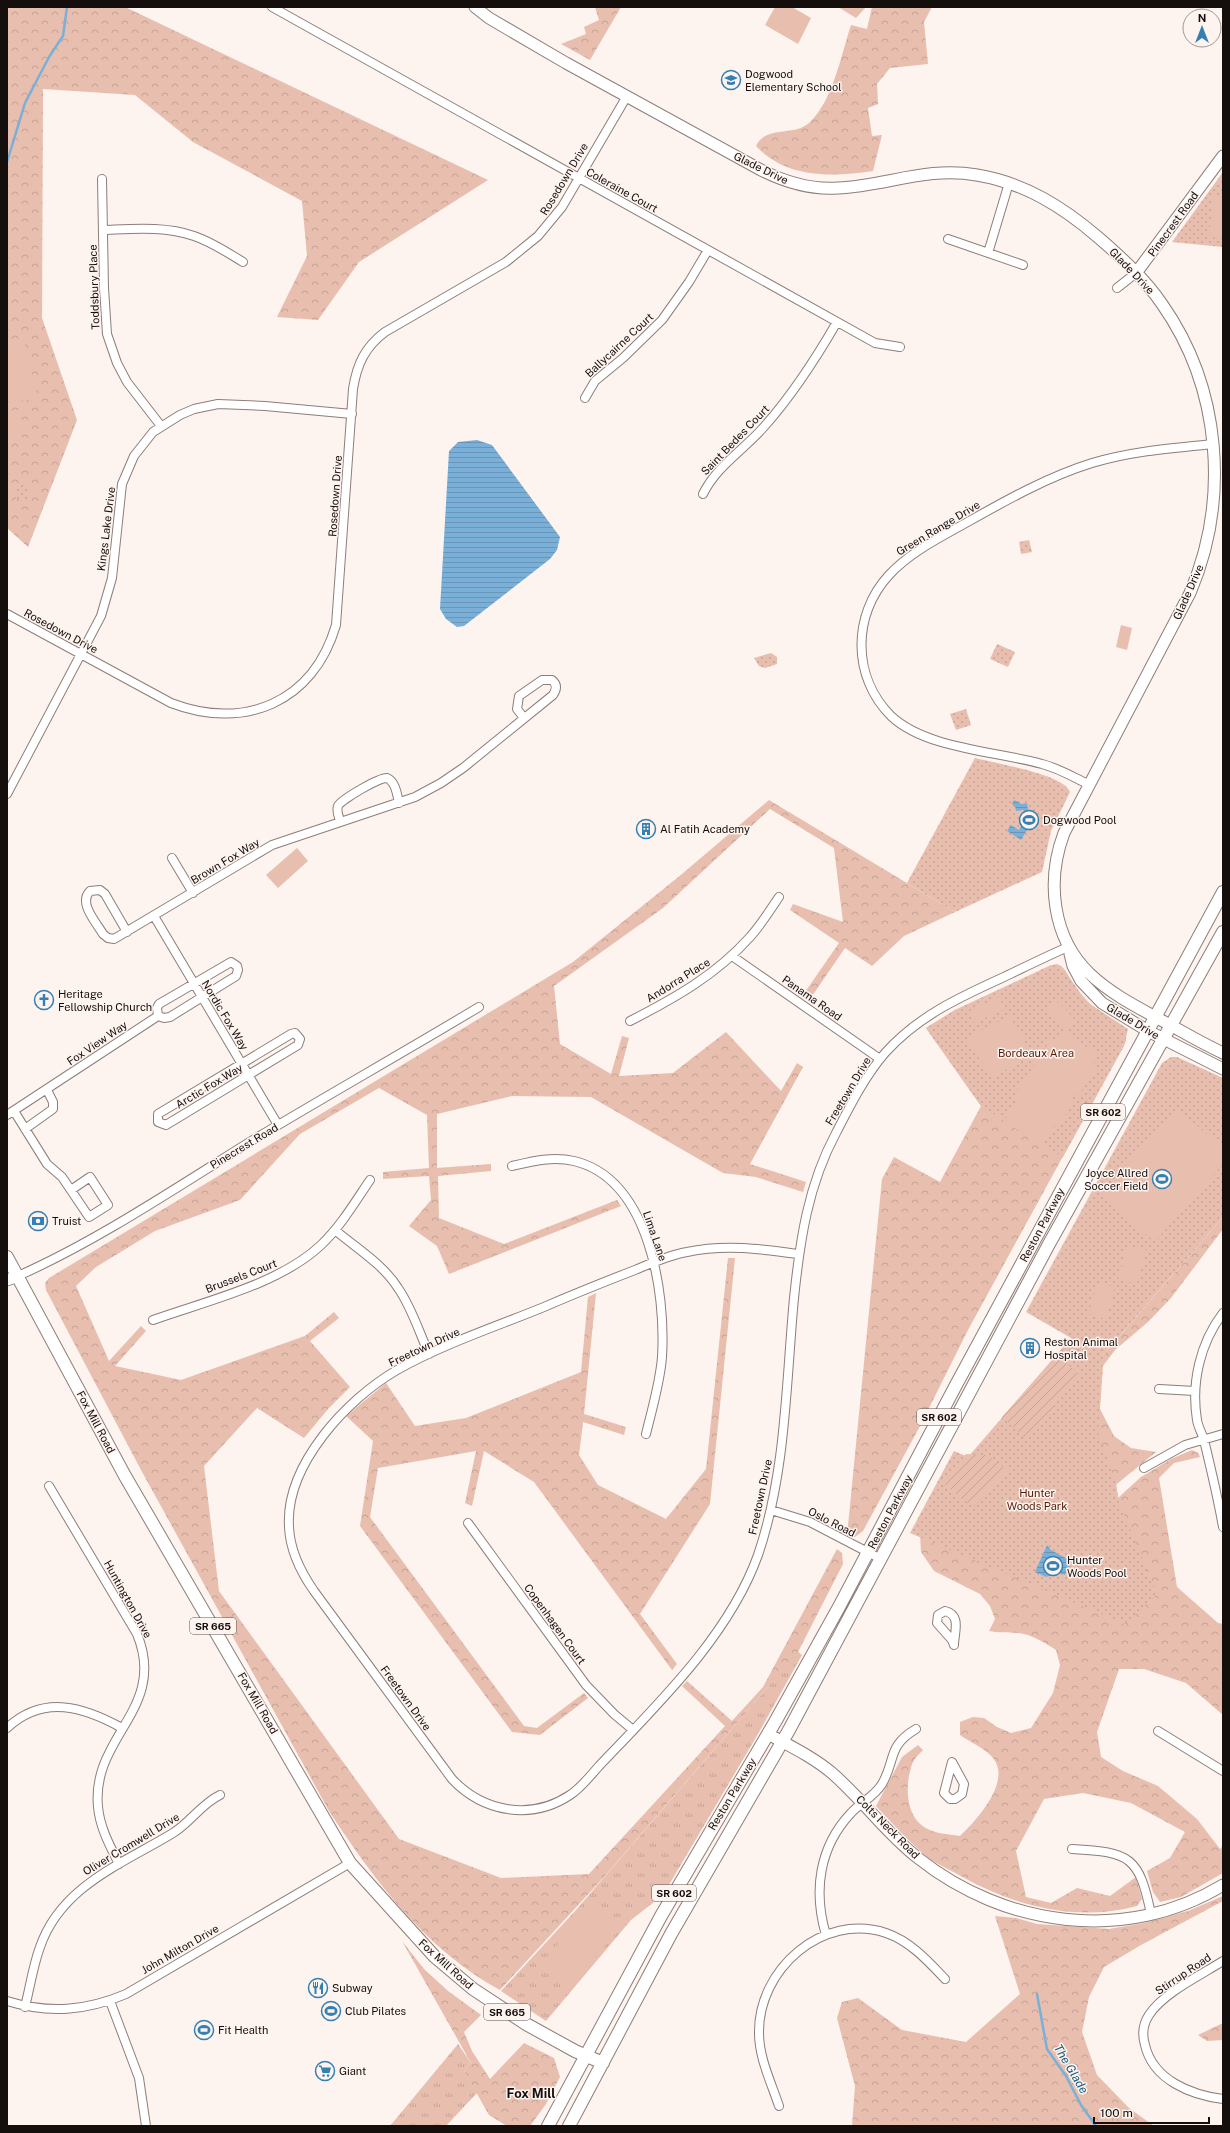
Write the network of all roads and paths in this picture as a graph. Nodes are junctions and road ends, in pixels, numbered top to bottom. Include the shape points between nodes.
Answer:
1 (272, 7) edge
2 (474, 7) edge
3 (627, 96) junction
4 (1223, 156) edge
5 (578, 178) junction
6 (102, 179) dead end
7 (1009, 183) junction
8 (103, 230) junction
9 (948, 239) dead end
10 (708, 250) junction
11 (988, 253) junction
12 (243, 262) dead end
13 (1023, 265) dead end
14 (1136, 273) junction
15 (1117, 288) dead end
16 (837, 322) junction
17 (900, 347) dead end
18 (585, 398) dead end
19 (352, 414) junction
20 (161, 426) junction
21 (1214, 444) junction
22 (703, 494) dead end
23 (7, 614) edge
24 (82, 654) junction
25 (524, 718) junction
26 (1088, 784) junction
27 (7, 794) edge
28 (399, 802) junction
29 (340, 821) junction
30 (172, 858) dead end
31 (1223, 892) edge
32 (193, 893) junction
33 (779, 897) dead end
34 (154, 916) junction
35 (127, 932) junction
36 (1223, 932) edge
37 (1068, 947) junction
38 (732, 956) junction
39 (193, 983) junction
40 (202, 998) junction
41 (479, 1007) dead end
42 (158, 1016) junction
43 (1156, 1017) junction
44 (630, 1021) dead end
45 (1171, 1026) junction
46 (1148, 1031) junction
47 (1163, 1040) junction
48 (1223, 1053) edge
49 (880, 1059) junction
50 (242, 1063) junction
51 (1223, 1070) edge
52 (249, 1075) junction
53 (47, 1090) junction
54 (10, 1113) edge
55 (278, 1125) junction
56 (25, 1129) junction
57 (512, 1166) dead end
58 (370, 1180) dead end
59 (71, 1190) junction
60 (335, 1230) junction
61 (798, 1254) junction
62 (7, 1257) edge
63 (654, 1262) junction
64 (13, 1278) edge
65 (1223, 1313) edge
66 (153, 1320) dead end
67 (429, 1354) junction
68 (1159, 1389) dead end
69 (1195, 1392) junction
70 (646, 1434) dead end
71 (1223, 1434) edge
72 (1203, 1439) junction
73 (1144, 1468) dead end
74 (49, 1486) dead end
75 (771, 1510) junction
76 (468, 1523) dead end
77 (1223, 1527) edge
78 (868, 1552) junction
79 (881, 1559) junction
80 (7, 1728) edge
81 (122, 1728) junction
82 (916, 1729) dead end
83 (633, 1730) junction
84 (1158, 1731) dead end
85 (768, 1734) junction
86 (782, 1742) junction
87 (1223, 1771) edge
88 (220, 1795) dead end
89 (862, 1802) junction
90 (1072, 1849) dead end
91 (350, 1863) junction
92 (119, 1864) junction
93 (1223, 1885) edge
94 (1151, 1914) junction
95 (826, 1935) junction
96 (1223, 1961) edge
97 (946, 1979) dead end
98 (7, 2001) edge
99 (110, 2001) junction
100 (25, 2007) junction
101 (586, 2056) junction
102 (603, 2063) junction
103 (1223, 2099) edge
104 (779, 2106) dead end
105 (146, 2126) edge
106 (548, 2126) edge
107 (569, 2126) edge

1 - 5 street, Coleraine Court
2 - 3 street, Glade Drive via 502,26
3 - 5 street, Rosedown Drive
3 - 7 street, Glade Drive via 761,170 801,185 844,188 910,175 946,172 978,175
4 - 14 street, Pinecrest Road
5 - 10 street, Coleraine Court
5 - 19 street, Rosedown Drive via 556,216 527,247 506,262 385,332 369,346 359,362 355,375
6 - 8 street, Toddsbury Place
7 - 11 street
7 - 14 street, Glade Drive via 1036,193 1063,208
8 - 12 street via 150,229 188,234
8 - 20 street, Toddsbury Place via 105,318 111,349 127,382
9 - 11 street
10 - 16 street, Coleraine Court
10 - 18 street, Ballycairne Court via 662,320 595,381
11 - 13 street
14 - 15 street, Pinecrest Road
14 - 21 street, Glade Drive via 1162,304 1189,351 1205,395
16 - 17 street, Coleraine Court via 875,342
16 - 22 street, Saint Bedes Court via 816,358 779,410 715,474
19 - 20 street, Kings Lake Drive via 224,404 194,409
19 - 24 street, Rosedown Drive via 336,625 321,659 298,687 277,701 254,710 234,714 206,713 171,703
20 - 24 street, Kings Lake Drive via 138,450 125,477 119,499 112,578 101,616
21 - 26 street, Glade Drive via 1213,510 1198,571 1175,623
21 - 26 street, Green Range Drive via 1124,455 1090,464 1039,484 908,558 889,574 868,606 860,646 864,669 874,694 902,724 913,732 936,740 1043,764
23 - 24 street, Rosedown Drive
24 - 27 street, Kings Lake Drive
25 - 25 street, Brown Fox Way via 553,695 556,688 552,680 542,680 519,696 517,709
25 - 28 street, Brown Fox Way via 441,783 415,797
26 - 37 street, Glade Drive via 1064,833 1055,868 1055,904
28 - 29 street, Brown Fox Way
28 - 29 street via 391,781 388,778 380,778 341,802 337,810
29 - 32 street, Brown Fox Way via 272,845
30 - 32 street
31 - 43 main road, Reston Parkway / SR 602
32 - 34 street, Brown Fox Way
33 - 38 street, Andorra Place via 751,936
34 - 35 street, Brown Fox Way
34 - 39 street, Nordic Fox Way
35 - 35 street, Brown Fox Way via 105,894 100,890 90,891 85,897 85,904 105,937 114,939
36 - 45 main road, Reston Parkway / SR 602
37 - 43 street, Glade Drive via 1100,983
37 - 46 street, Glade Drive via 1075,970 1087,990 1110,1009
37 - 49 street, Freetown Drive via 934,1011 903,1034
38 - 44 street, Andorra Place via 697,984
38 - 49 street, Panama Road
39 - 40 street, Nordic Fox Way
39 - 40 street, Fox View Way via 227,963 231,962 237,966 236,976
39 - 42 street, Fox View Way via 160,1004 157,1008
40 - 42 street, Fox View Way via 170,1017
40 - 50 street, Nordic Fox Way
41 - 55 street, Pinecrest Road
42 - 53 street, Fox View Way
43 - 45 street, Glade Drive
43 - 46 main road, Reston Parkway / SR 602
45 - 47 main road, Reston Parkway / SR 602
45 - 48 street, Glade Drive
46 - 47 street, Glade Drive
46 - 78 main road, Reston Parkway / SR 602
47 - 51 street, Glade Drive
47 - 79 main road, Reston Parkway / SR 602 via 1049,1244
49 - 61 street, Freetown Drive via 834,1136 818,1174 802,1227
50 - 52 street, Nordic Fox Way
50 - 52 street, Arctic Fox Way via 291,1034 299,1036 298,1045
50 - 52 street, Arctic Fox Way via 158,1114 158,1122 166,1125
52 - 55 street, Nordic Fox Way
53 - 54 street, Fox View Way
53 - 56 street via 53,1102 53,1109
54 - 56 street
55 - 64 street, Pinecrest Road via 162,1197 50,1261
56 - 59 street via 47,1164 62,1177
57 - 63 street, Lima Lane via 561,1159 586,1164 607,1176 632,1205
58 - 60 street, Brussels Court
59 - 59 street via 90,1177 108,1204 89,1217
60 - 66 street, Brussels Court via 312,1252 283,1272
60 - 67 street via 388,1274 409,1308
61 - 63 street, Freetown Drive via 723,1247 688,1252
61 - 75 street, Freetown Drive via 780,1454
62 - 64 main road, Fox Mill Road / SR 665
63 - 67 street, Freetown Drive
63 - 70 street, Lima Lane via 662,1358
64 - 91 main road, Fox Mill Road / SR 665 via 128,1482
65 - 69 street via 1199,1363
67 - 83 street, Freetown Drive via 396,1370 360,1396 335,1421 314,1450 297,1482 289,1516 291,1542 302,1575 452,1779 482,1802 521,1811 534,1810 559,1802 578,1788
68 - 69 street
69 - 72 street via 1197,1422
71 - 72 street
72 - 73 street via 1185,1445
72 - 77 street
74 - 81 street, Huntington Drive via 142,1645 145,1658 144,1682 136,1708
75 - 78 street, Oslo Road via 810,1522
75 - 83 street, Freetown Drive via 752,1568 729,1615 701,1655
76 - 83 street, Copenhagen Court via 586,1685
78 - 79 street, Oslo Road
78 - 85 main road, Reston Parkway / SR 602
79 - 86 main road, Reston Parkway / SR 602
80 - 81 street via 29,1714 57,1707 83,1710
81 - 92 street, Huntington Drive via 105,1757 97,1793 100,1820
82 - 89 street via 897,1744 878,1791
84 - 87 street
85 - 86 street, Colts Neck Road
85 - 101 main road, Reston Parkway / SR 602 via 661,1916
86 - 89 street, Colts Neck Road via 831,1772
86 - 102 main road, Reston Parkway / SR 602 via 672,1934
88 - 92 street, Oliver Cromwell Drive via 204,1805 183,1827
89 - 94 street, Colts Neck Road via 896,1839 923,1862 952,1882 993,1903 1058,1919 1108,1920
89 - 95 street via 841,1824 822,1862 819,1908
90 - 94 street via 1109,1852 1129,1861 1144,1883
91 - 99 street, John Milton Drive
91 - 101 main road, Fox Mill Road / SR 665 via 435,1957 473,1989 526,2024
92 - 100 street, Oliver Cromwell Drive via 82,1888 60,1910 49,1926 40,1947
93 - 94 street, Colts Neck Road via 1197,1898
95 - 97 street via 859,1929 885,1933 918,1952
95 - 104 street via 800,1950 786,1963 773,1979 763,2005 760,2047
96 - 103 street, Stirrup Road via 1164,2000 1148,2016 1144,2032 1150,2060 1165,2077 1187,2090
98 - 100 street, John Milton Drive
99 - 100 street, John Milton Drive via 69,2010
99 - 105 street via 139,2078
101 - 102 main road, Fox Mill Road / SR 665
101 - 106 main road, Reston Parkway / SR 602
102 - 107 main road, Reston Parkway / SR 602

